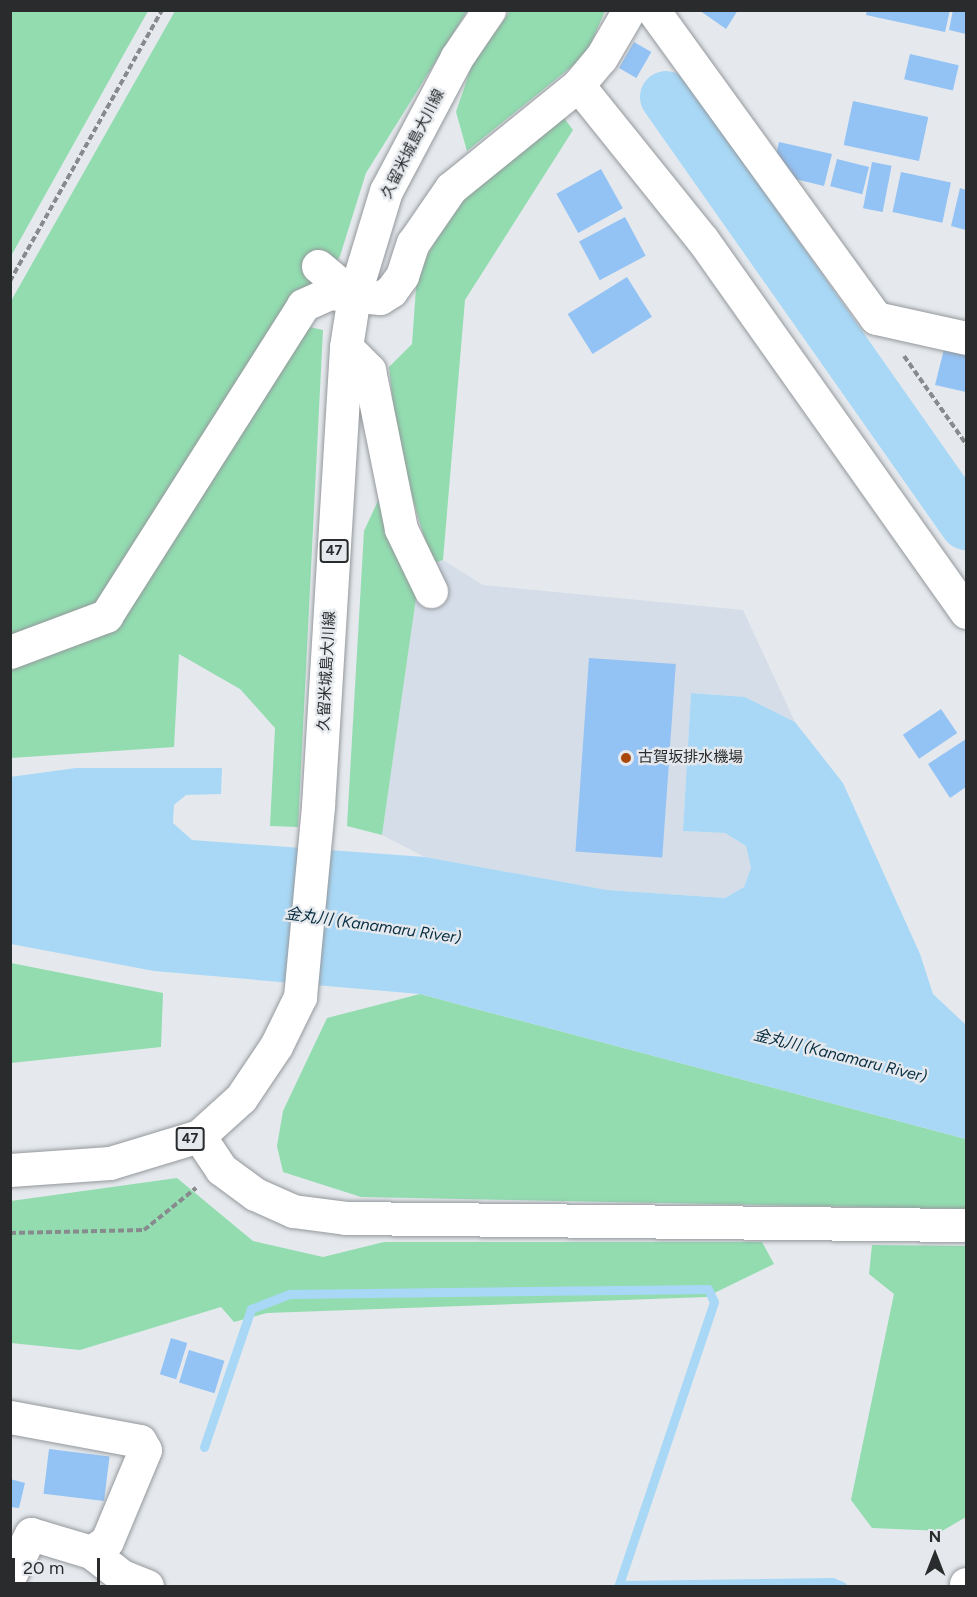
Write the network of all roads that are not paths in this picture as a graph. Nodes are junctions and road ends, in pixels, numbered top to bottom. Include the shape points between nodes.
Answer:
1 (489, 10) edge
2 (629, 10) edge
3 (653, 10) edge
4 (578, 85) junction
5 (318, 266) dead end
6 (354, 296) junction
7 (966, 338) edge
8 (346, 347) junction
9 (431, 591) dead end
10 (966, 612) edge
11 (10, 652) edge
12 (199, 1136) junction
13 (10, 1170) edge
14 (966, 1225) edge
15 (10, 1417) edge
16 (91, 1552) junction
17 (10, 1575) edge
18 (147, 1587) edge

1 - 6 street, 久留米城島大川線 / 47 via 457,57 386,191
2 - 4 street via 601,58
3 - 7 street via 876,318
4 - 6 street via 451,188 413,243 402,276 391,291 380,298
4 - 10 street via 702,239
5 - 6 street
6 - 8 street, 久留米城島大川線 / 47
6 - 11 street via 330,293 303,305 106,616
8 - 9 street via 369,370 401,529
8 - 12 street, 久留米城島大川線 / 47 via 318,806 300,997 276,1046 241,1098
12 - 13 street, 久留米城島大川線 / 47 via 110,1163
12 - 14 street via 221,1169 255,1194 292,1211 346,1218
15 - 16 street via 140,1441 145,1450 107,1541
16 - 17 street via 31,1534
16 - 18 street via 122,1576

